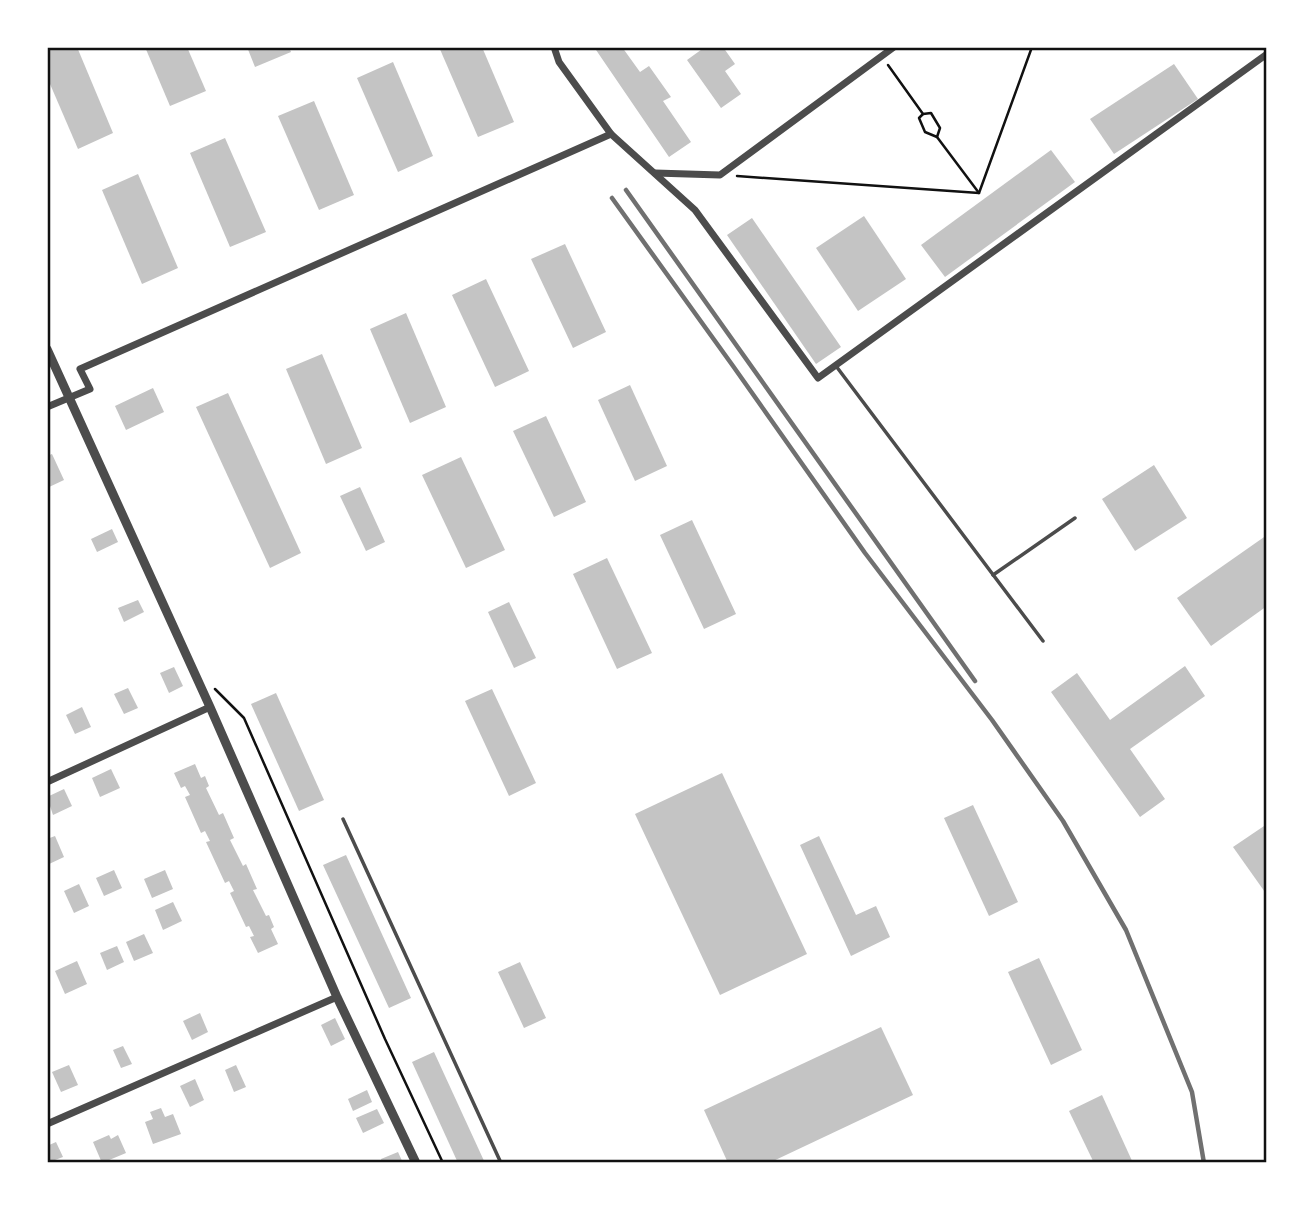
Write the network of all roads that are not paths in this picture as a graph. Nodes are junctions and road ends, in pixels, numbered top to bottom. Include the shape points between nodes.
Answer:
1 (554, 47) edge
2 (894, 47) edge
3 (1267, 54) edge
4 (611, 134) junction
5 (655, 173) junction
6 (47, 349) edge
7 (836, 366) junction
8 (70, 397) junction
9 (47, 407) edge
10 (1075, 518) dead end
11 (993, 575) junction
12 (1043, 641) dead end
13 (210, 707) junction
14 (47, 782) edge
15 (343, 819) dead end
16 (337, 997) junction
17 (47, 1124) edge
18 (416, 1163) edge
19 (501, 1163) edge

1 - 4 street via 559,62
2 - 5 street via 720,175
3 - 7 street
4 - 5 street
4 - 8 street via 80,369 90,389
5 - 7 street via 695,210 818,378
6 - 8 street
7 - 11 lane
8 - 9 street
8 - 13 street
10 - 11 lane
11 - 12 lane
13 - 14 street
13 - 16 street
15 - 19 lane
16 - 17 street
16 - 18 street

